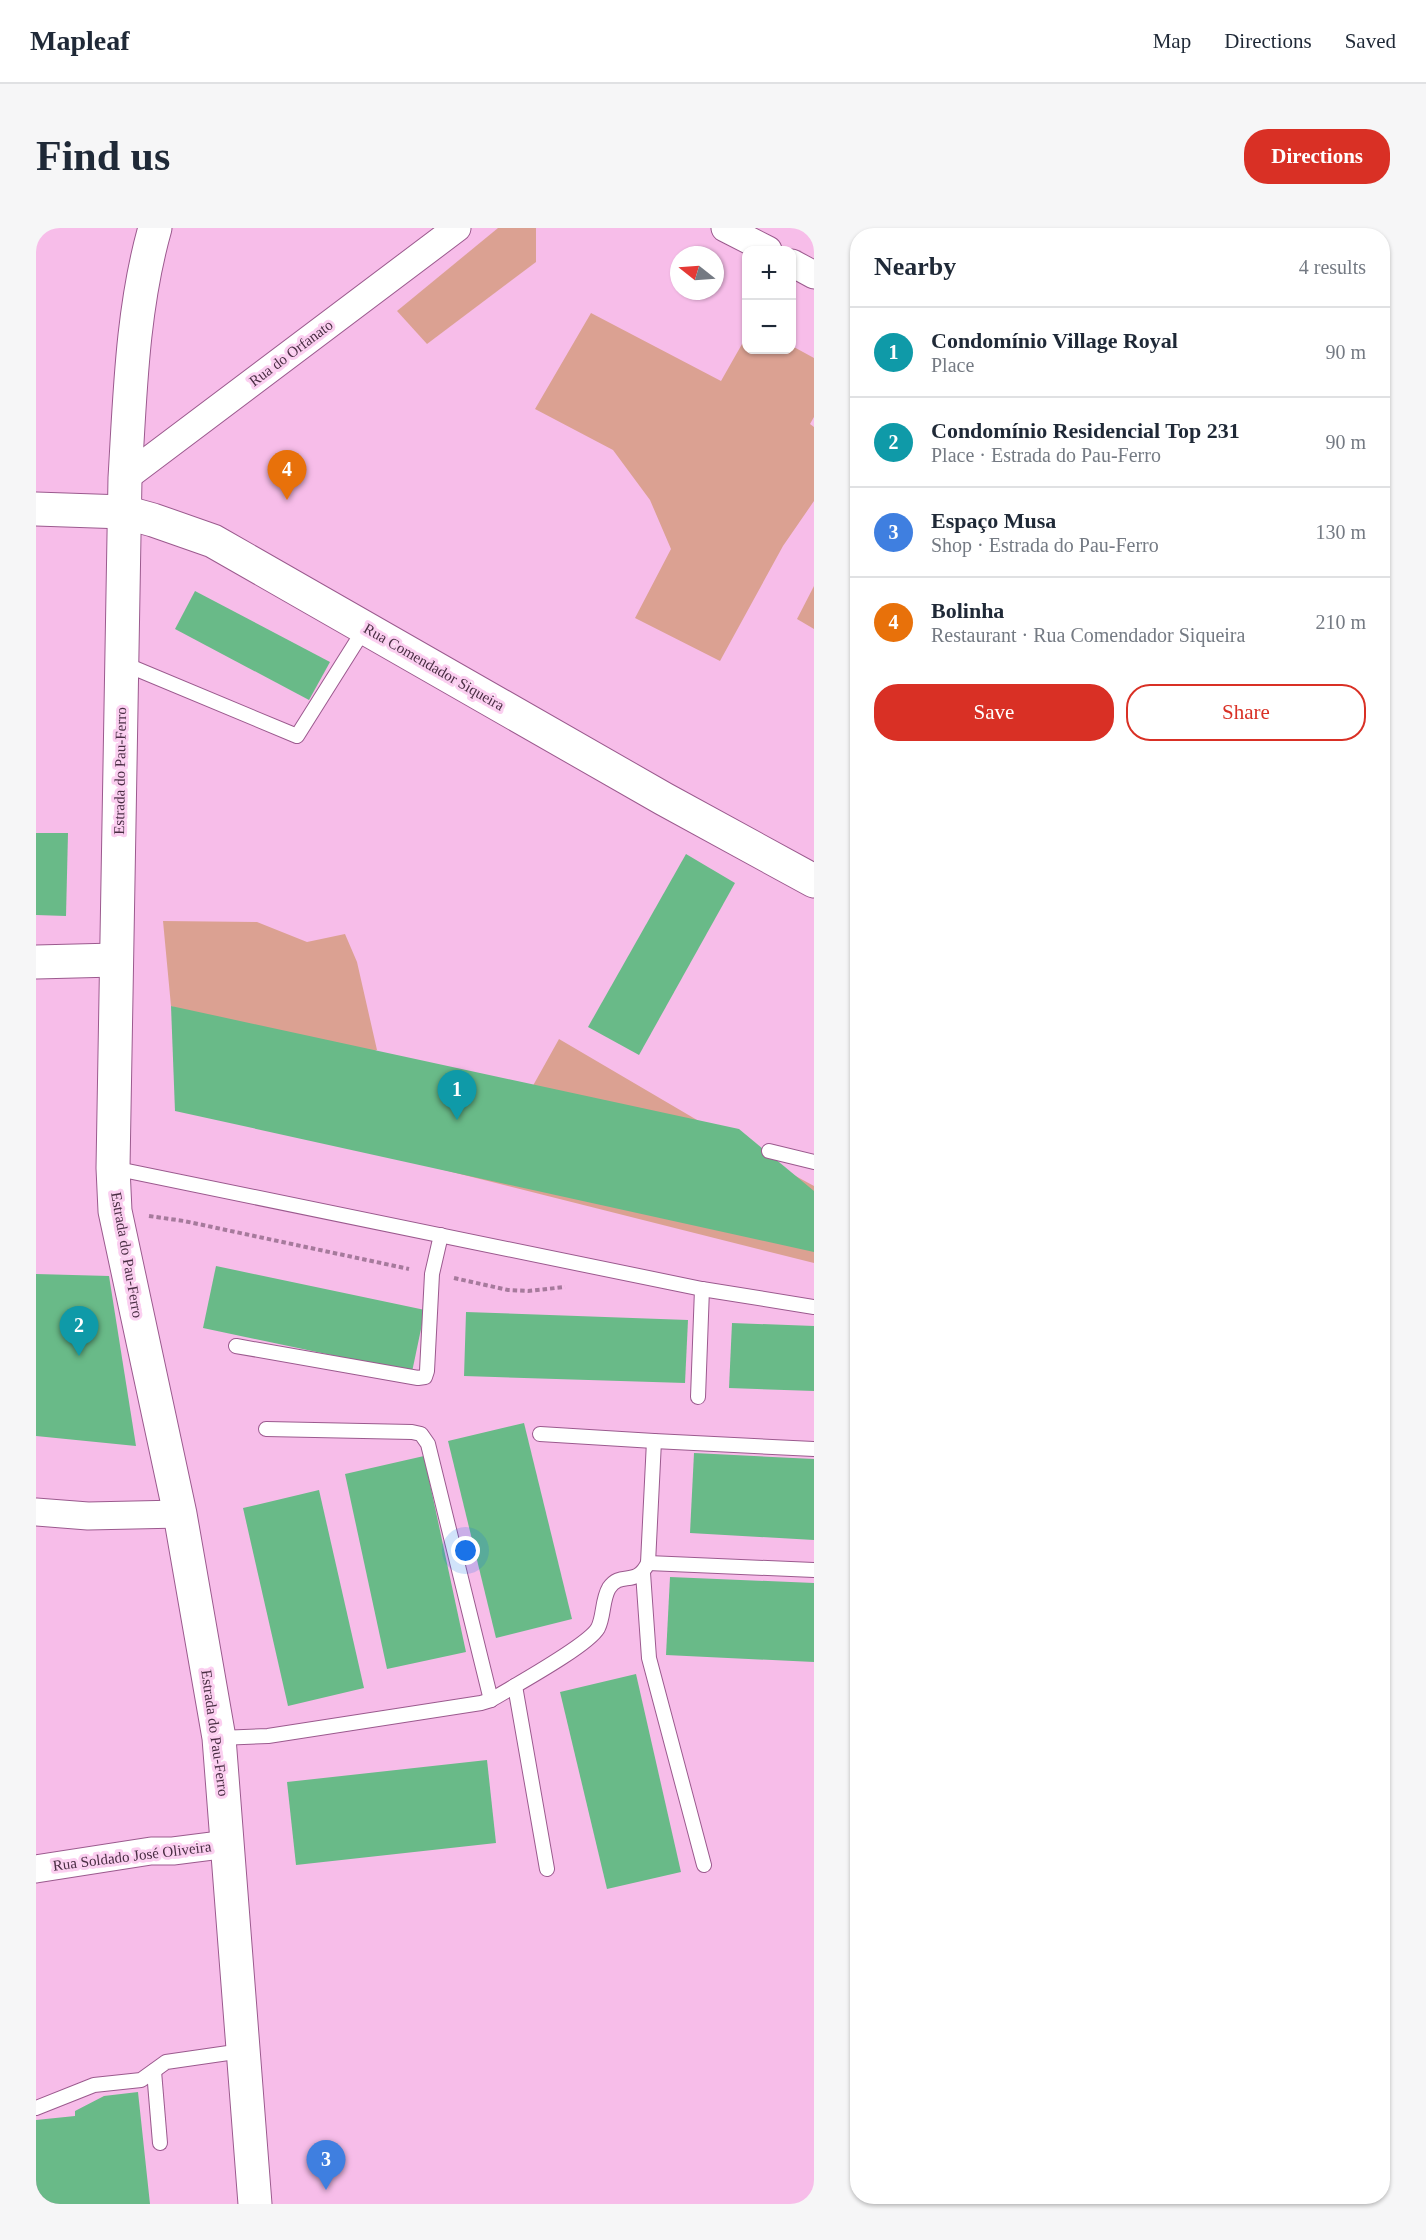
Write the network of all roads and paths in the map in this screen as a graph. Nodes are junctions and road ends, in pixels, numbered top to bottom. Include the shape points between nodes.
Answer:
1 (155, 228) edge
2 (457, 228) edge
3 (725, 228) edge
4 (760, 246) edge
5 (796, 265) edge
6 (814, 275) edge
7 (125, 478) junction
8 (36, 509) edge
9 (124, 512) junction
10 (365, 628) junction
11 (122, 663) junction
12 (814, 881) edge
13 (116, 960) junction
14 (36, 962) edge
15 (770, 1151) dead end
16 (814, 1162) edge
17 (113, 1168) junction
18 (184, 1221) dead end
19 (441, 1235) junction
20 (590, 1266) junction
21 (432, 1274) junction
22 (702, 1289) junction
23 (814, 1307) edge
24 (236, 1346) dead end
25 (698, 1397) dead end
26 (266, 1429) dead end
27 (540, 1434) dead end
28 (654, 1442) junction
29 (814, 1449) edge
30 (36, 1512) edge
31 (180, 1514) junction
32 (645, 1568) junction
33 (814, 1570) edge
34 (515, 1686) junction
35 (491, 1700) junction
36 (219, 1738) junction
37 (228, 1844) junction
38 (704, 1865) dead end
39 (36, 1869) edge
40 (547, 1869) dead end
41 (242, 2051) junction
42 (154, 2071) junction
43 (36, 2108) edge
44 (160, 2143) dead end
45 (255, 2204) edge

1 - 7 main road, Estrada do Pau-Ferro via 138,306
2 - 7 street, Rua do Orfanato
3 - 4 street
5 - 6 street
7 - 9 main road, Estrada do Pau-Ferro
8 - 9 main road, Rua Comendador Siqueira
9 - 10 main road, Rua Comendador Siqueira via 213,541
9 - 11 main road, Estrada do Pau-Ferro
10 - 11 lane via 297,736
10 - 12 main road, Rua Comendador Siqueira
11 - 13 main road, Estrada do Pau-Ferro
13 - 14 main road
13 - 17 main road, Estrada do Pau-Ferro
15 - 16 lane
17 - 19 lane
17 - 31 main road, Estrada do Pau-Ferro via 115,1211
18 - 21 path
19 - 20 lane
19 - 21 lane
20 - 21 path via 583,1284 528,1291
20 - 22 lane
21 - 24 lane via 424,1377
22 - 23 lane
22 - 25 lane
26 - 35 lane via 421,1434 428,1444
27 - 28 lane
28 - 29 lane
28 - 32 lane
30 - 31 street via 88,1516
31 - 36 main road, Estrada do Pau-Ferro
32 - 33 lane
32 - 34 lane via 634,1578 616,1581 609,1589 597,1629 576,1648
32 - 38 lane via 649,1658
34 - 35 lane
34 - 40 lane
35 - 36 lane via 268,1736
36 - 37 main road, Estrada do Pau-Ferro
37 - 39 street, Rua Soldado José Oliveira via 151,1851
37 - 41 main road, Estrada do Pau-Ferro
41 - 42 lane via 166,2062
41 - 45 main road, Estrada do Pau-Ferro
42 - 43 lane via 141,2080 94,2085
42 - 44 lane

